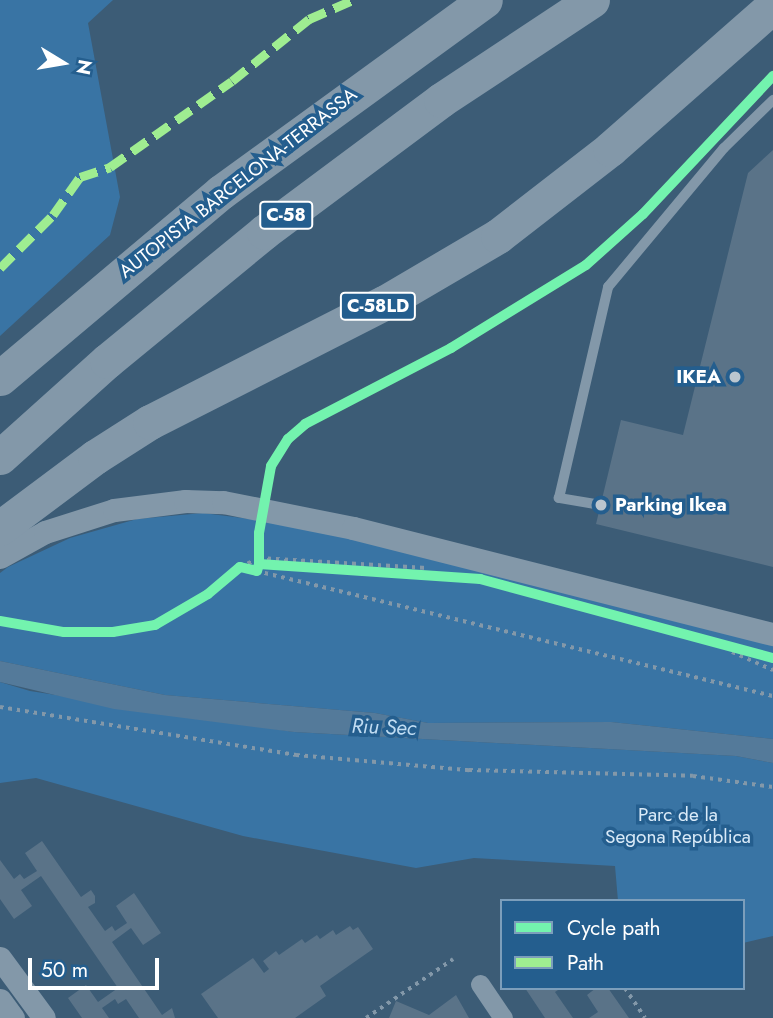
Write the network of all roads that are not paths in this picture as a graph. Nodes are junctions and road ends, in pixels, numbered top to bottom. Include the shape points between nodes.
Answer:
1 (485, 0) edge
2 (592, 0) edge
3 (773, 6) edge
4 (773, 100) edge
5 (0, 378) edge
6 (0, 457) edge
7 (601, 505) dead end
8 (0, 528) edge
9 (0, 557) edge
10 (773, 634) edge
11 (0, 958) edge
12 (480, 984) dead end
13 (0, 1000) edge
14 (13, 1018) edge
15 (44, 1018) edge
16 (503, 1018) edge

1 - 5 highway, AUTOPISTA BARCELONA-TERRASSA via 221,192
2 - 6 highway, C-58 via 441,100 264,232 107,361
3 - 8 highway, C-58LD via 610,149 498,236 384,303 150,422
4 - 7 lane via 724,148 608,287 559,498
9 - 10 street via 45,533 114,510 185,501 264,509
11 - 15 street
12 - 16 street
13 - 14 street

